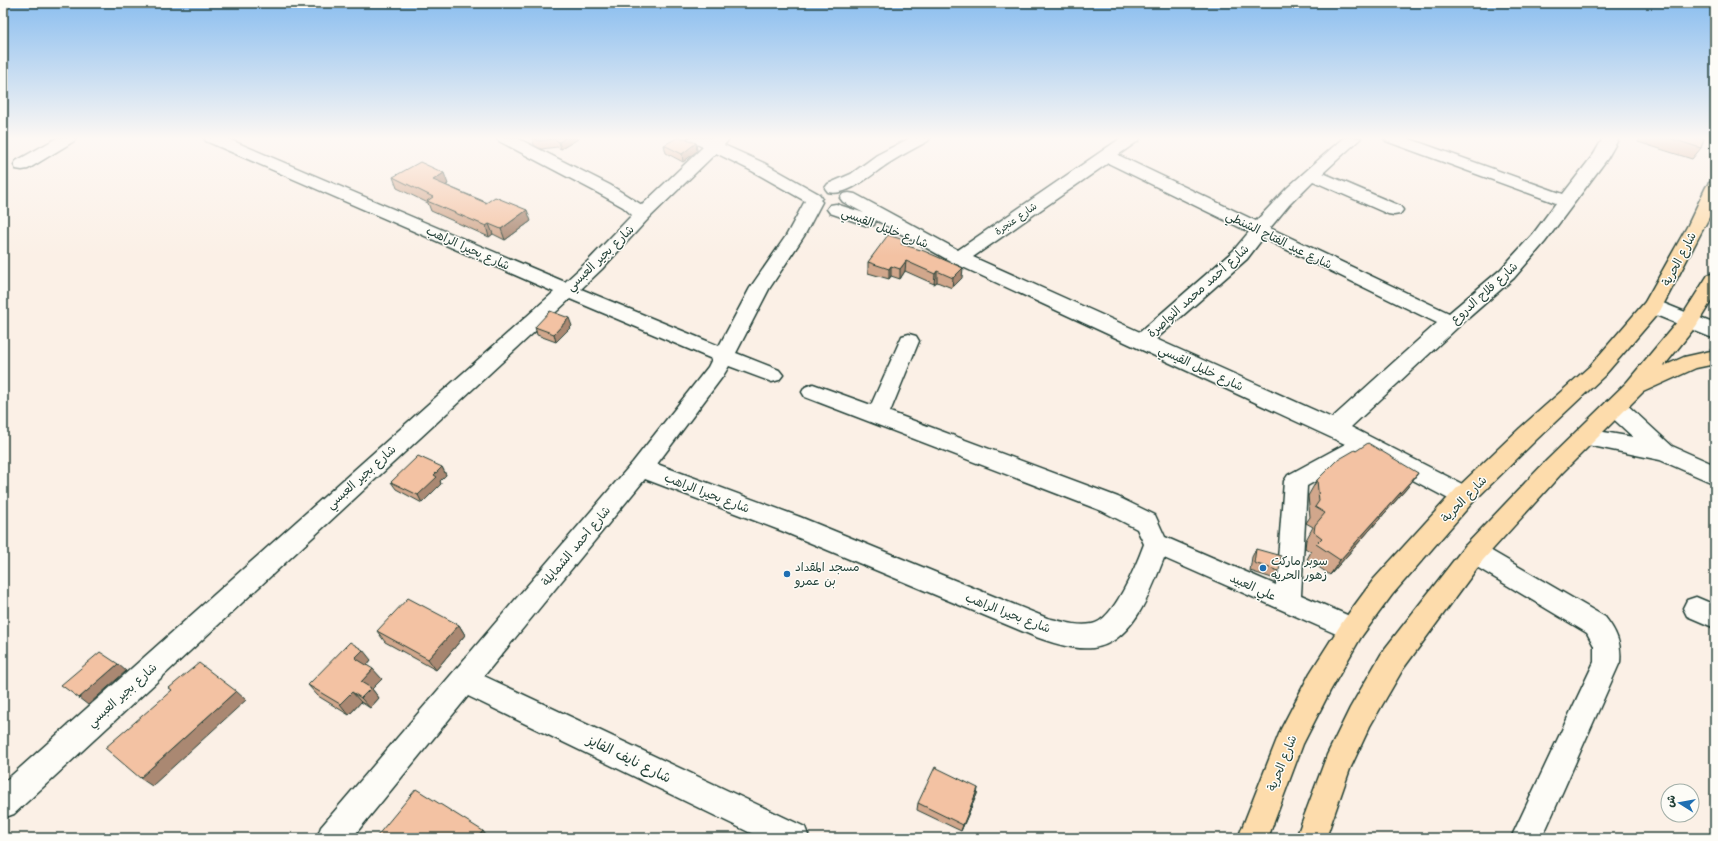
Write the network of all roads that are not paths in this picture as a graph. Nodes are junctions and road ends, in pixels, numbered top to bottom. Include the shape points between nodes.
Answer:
1 (307, 177) edge
2 (583, 177) edge
3 (681, 177) edge
4 (775, 177) edge
5 (784, 177) edge
6 (858, 177) edge
7 (1076, 177) edge
8 (1150, 177) edge
9 (1308, 177) edge
10 (1318, 177) edge
11 (1500, 177) edge
12 (1584, 177) edge
13 (1715, 187) edge
14 (838, 198) junction
15 (813, 200) junction
16 (1566, 201) junction
17 (1394, 210) dead end
18 (642, 215) junction
19 (1258, 230) junction
20 (795, 236) junction
21 (959, 258) junction
22 (1715, 279) edge
23 (566, 291) junction
24 (1655, 302) junction
25 (1692, 316) junction
26 (1715, 319) edge
27 (1451, 322) junction
28 (1715, 332) edge
29 (909, 341) dead end
30 (1142, 341) junction
31 (725, 356) junction
32 (1715, 356) edge
33 (772, 375) dead end
34 (1635, 387) junction
35 (813, 392) dead end
36 (1615, 407) junction
37 (877, 417) junction
38 (1335, 429) junction
39 (1586, 437) junction
40 (1364, 444) junction
41 (1665, 452) junction
42 (641, 468) junction
43 (1715, 475) edge
44 (1464, 496) junction
45 (1156, 544) junction
46 (1474, 553) junction
47 (1288, 602) junction
48 (1352, 629) junction
49 (464, 680) junction
50 (3, 803) edge
51 (1313, 837) edge
52 (332, 838) edge
53 (794, 838) edge
54 (1252, 838) edge
55 (1526, 838) edge

1 - 23 street, شارع بحيرا الراهب
2 - 18 street via 638,208
3 - 18 street, شارع بجير العبسي
4 - 15 street, شارع خليل القيسي
5 - 14 street, شارع خليل القيسي
6 - 14 street
7 - 21 street, شارع عنجرة
8 - 19 street, شارع عبد الفتاح الشنطي
9 - 19 street, شارع أحمد محمد النواصرة
10 - 17 street
11 - 16 street
12 - 16 street, شارع فلاح الدروع
13 - 24 highway, شارع الحرية
14 - 15 street, شارع خليل القيسي via 819,207
14 - 20 street, شارع أحمد الشمايلة
14 - 21 street, شارع خليل القيسي via 916,241
15 - 20 street, شارع أحمد الشمايلة
16 - 27 street, شارع فلاح الدروع via 1539,238 1507,274
18 - 23 street, شارع بجير العبسي via 616,244
19 - 27 street, شارع عبد الفتاح الشنطي
19 - 30 street, شارع أحمد محمد النواصرة via 1252,242 1240,255
20 - 31 street, شارع أحمد الشمايلة via 760,288
21 - 30 street, شارع خليل القيسي
22 - 25 highway
23 - 31 street, شارع بحيرا الراهب
23 - 50 street, شارع بجير العبسي
24 - 25 street
24 - 44 highway, شارع الحرية via 1597,371
25 - 26 street
25 - 28 street
25 - 34 highway
27 - 38 street, شارع فلاح الدروع
29 - 37 street
30 - 38 street, شارع خليل القيسي
31 - 33 street, شارع بحيرا الراهب
31 - 42 street, شارع أحمد الشمايلة
32 - 34 highway via 1691,362
34 - 36 highway
35 - 37 street
36 - 39 highway
36 - 41 street
37 - 45 street via 1134,515 1146,522
38 - 40 street, شارع خليل القيسي
39 - 41 street
39 - 46 highway via 1554,467
40 - 44 street, شارع خليل القيسي
40 - 47 street via 1296,481
41 - 43 street
42 - 45 street, شارع بحيرا الراهب via 791,524 1021,620 1084,637 1099,635 1116,624 1138,588
42 - 49 street, شارع أحمد الشمايلة
44 - 48 highway, شارع الحرية via 1383,587
45 - 47 street, علي العبيد
46 - 51 highway via 1393,660 1364,710 1337,765
46 - 55 street via 1596,625 1605,637 1608,650 1607,662
47 - 48 street, علي العبيد
48 - 54 highway, شارع الحرية via 1320,682 1291,739
49 - 52 street, شارع أحمد الشمايلة
49 - 53 street, شارع نايف الفايز

